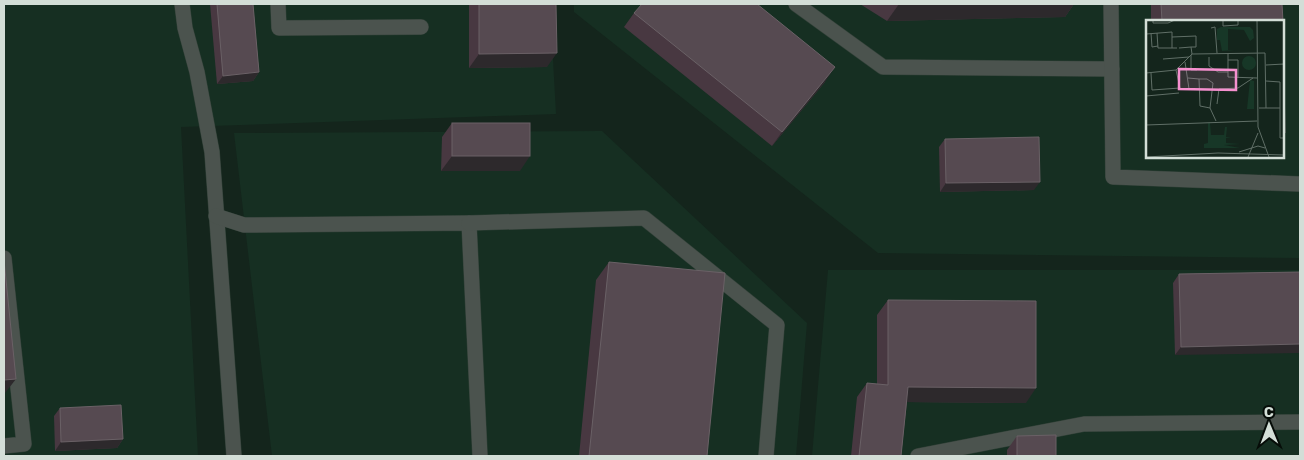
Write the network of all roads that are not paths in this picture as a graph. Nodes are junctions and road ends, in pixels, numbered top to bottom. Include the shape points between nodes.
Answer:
1 (182, 4) edge
2 (278, 4) edge
3 (796, 4) edge
4 (1111, 4) edge
5 (421, 27) dead end
6 (1112, 69) junction
7 (1300, 184) edge
8 (216, 216) junction
9 (469, 223) junction
10 (4, 258) edge
11 (1300, 422) edge
12 (4, 446) edge
13 (234, 456) edge
14 (480, 456) edge
15 (766, 456) edge
16 (918, 456) edge

1 - 8 lane via 212,152
2 - 5 lane via 279,28
3 - 6 lane via 883,67
4 - 6 lane
6 - 7 lane via 1114,177
8 - 9 lane via 244,225
8 - 13 lane
9 - 14 lane
9 - 15 lane via 644,218 777,325
10 - 12 lane via 24,444
11 - 16 lane via 1084,424

